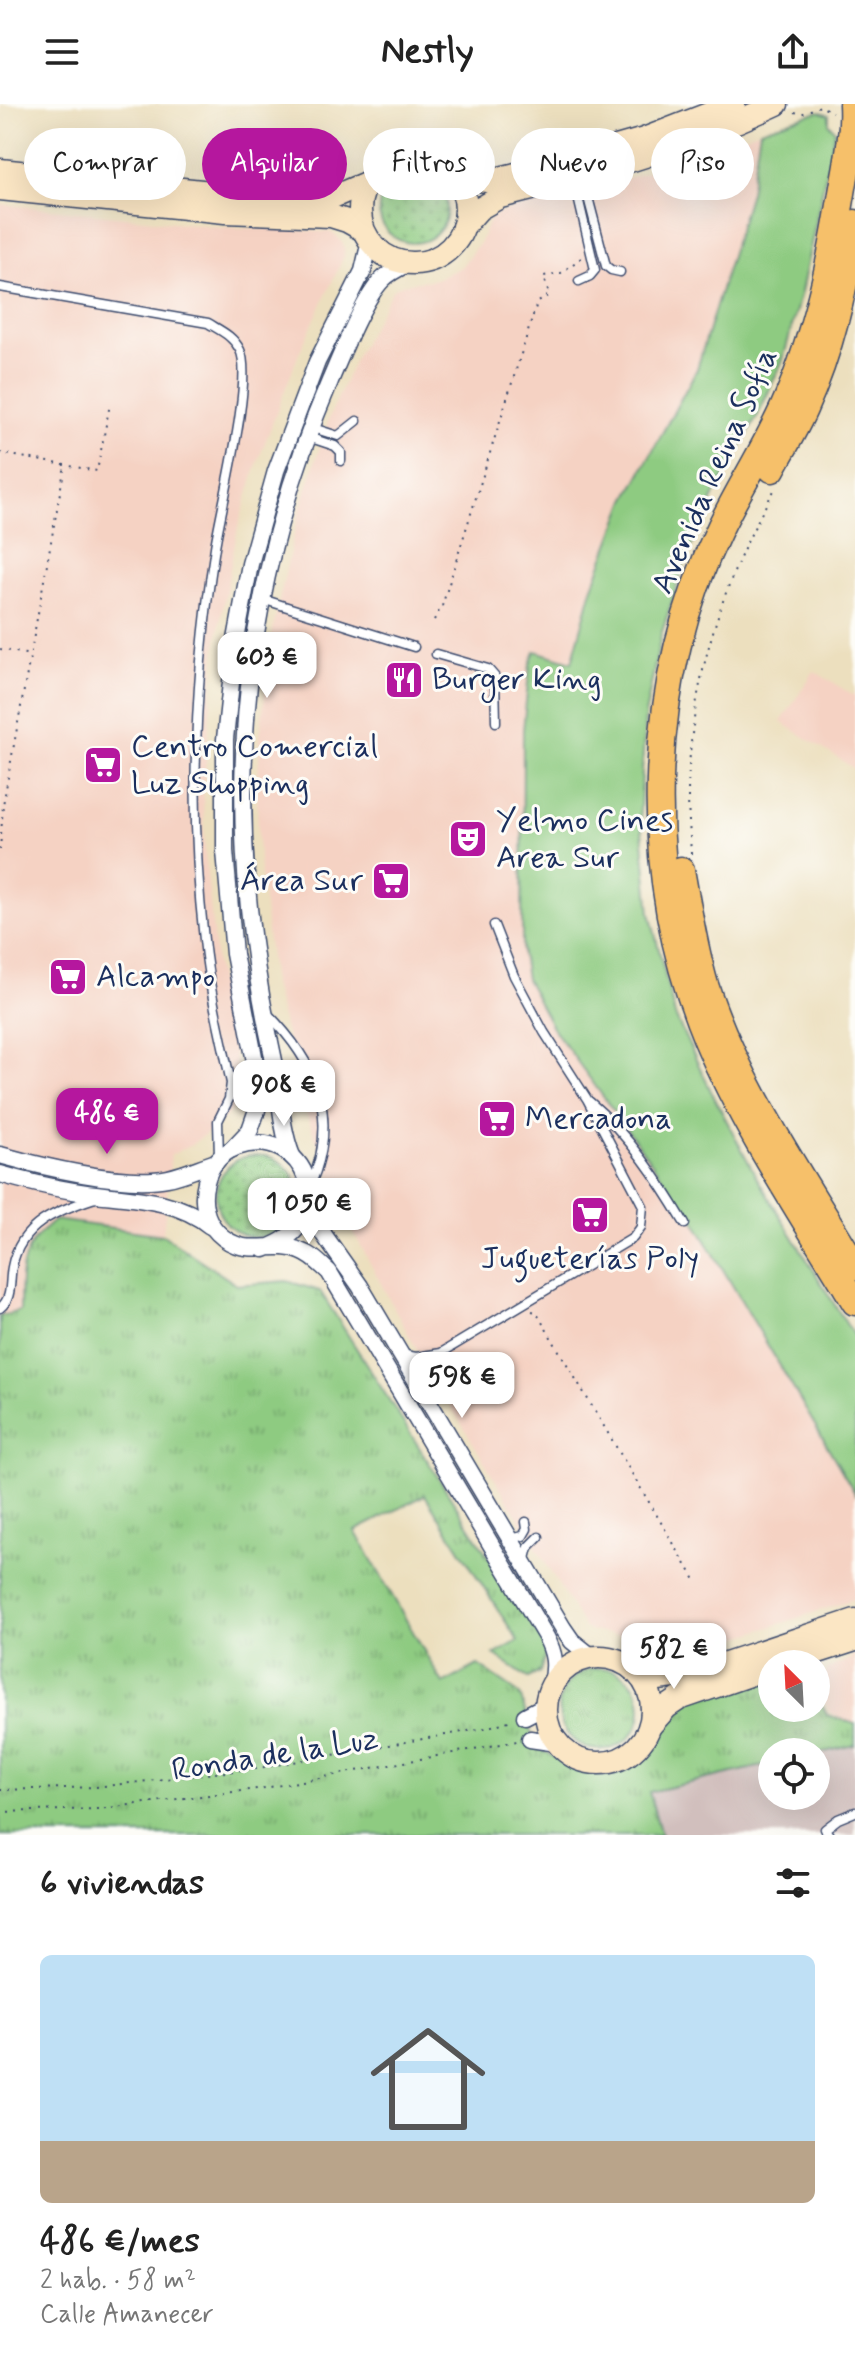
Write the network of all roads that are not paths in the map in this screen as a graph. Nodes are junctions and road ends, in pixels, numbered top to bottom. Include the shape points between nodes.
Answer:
1 (734, 104) edge
2 (777, 104) edge
3 (852, 117) edge
4 (635, 159) edge
5 (0, 170) edge
6 (495, 179) edge
7 (363, 184) edge
8 (0, 189) edge
9 (511, 196) edge
10 (363, 197) edge
11 (465, 200) edge
12 (583, 200) edge
13 (586, 200) edge
14 (855, 223) edge
15 (463, 227) junction
16 (366, 236) junction
17 (409, 263) junction
18 (620, 272) dead end
19 (579, 281) dead end
20 (0, 287) edge
21 (357, 421) dead end
22 (309, 432) junction
23 (341, 461) dead end
24 (262, 599) junction
25 (414, 647) dead end
26 (436, 654) dead end
27 (496, 722) dead end
28 (494, 925) dead end
29 (262, 1008) junction
30 (587, 1099) junction
31 (0, 1155) edge
32 (222, 1156) junction
33 (292, 1156) junction
34 (0, 1174) edge
35 (104, 1195) junction
36 (309, 1195) junction
37 (685, 1224) dead end
38 (217, 1232) junction
39 (264, 1249) junction
40 (855, 1266) edge
41 (855, 1302) edge
42 (0, 1308) edge
43 (399, 1354) junction
44 (526, 1522) dead end
45 (507, 1535) junction
46 (539, 1537) dead end
47 (525, 1564) junction
48 (855, 1620) edge
49 (855, 1640) edge
50 (824, 1650) edge
51 (592, 1657) junction
52 (637, 1671) junction
53 (758, 1672) edge
54 (549, 1694) junction
55 (525, 1716) road end
56 (651, 1725) junction
57 (530, 1739) road end
58 (557, 1743) junction
59 (855, 1812) edge
60 (829, 1835) edge

1 - 6 street via 644,139
2 - 4 street
3 - 41 main road, Avenida Reina Sofía via 834,242 808,347 787,400 719,529 684,623 661,750 660,816 673,933 707,1040
5 - 7 street via 190,191 303,196 333,197
8 - 16 street via 211,211 331,216
9 - 15 street via 488,202
10 - 16 street
11 - 15 street
12 - 19 lane via 595,270
13 - 18 lane via 603,259
14 - 40 main road, Avenida Reina Sofía via 827,350 804,408 735,536 701,625 678,750 677,815 691,927 723,1030 744,1077
15 - 17 street via 457,240 436,258
16 - 17 street via 380,253
16 - 32 street via 363,271 317,362 276,471 235,645 225,739 225,851 234,954 260,1087 250,1130
17 - 22 street via 390,273 373,293
20 - 32 lane via 208,323 231,337 241,351 244,389 211,571 196,697 194,816 200,905 231,1083 218,1121
21 - 22 lane via 338,436
22 - 23 lane via 335,446
22 - 24 street via 275,537
24 - 25 lane
24 - 29 street via 247,700 242,793 247,908
26 - 27 lane via 488,669 495,677
28 - 30 lane via 514,976
29 - 33 street
29 - 36 lane via 304,1056 317,1085 322,1147
30 - 37 lane via 610,1118
30 - 43 lane via 643,1206 641,1227 633,1238 441,1353
31 - 32 street via 76,1173 143,1180 168,1178
32 - 33 street via 263,1143
32 - 38 street via 203,1189 208,1219
33 - 36 street
34 - 35 street
35 - 38 street via 169,1205 195,1214
35 - 42 lane via 49,1215 35,1226 12,1265 9,1298
36 - 39 street via 305,1218 295,1232
36 - 43 street via 324,1235
38 - 39 street via 238,1246
39 - 54 street via 297,1249 329,1272 554,1652
43 - 45 street
44 - 45 lane via 523,1536
45 - 47 street
46 - 47 lane via 529,1547
47 - 51 street via 572,1641
48 - 52 street via 690,1675 658,1679
49 - 50 street
51 - 52 street via 616,1659
51 - 54 street via 569,1666
52 - 56 street via 653,1702
53 - 56 street via 679,1699
54 - 55 street
54 - 58 street via 546,1719
56 - 58 street via 635,1750 610,1763 581,1760
57 - 58 street
59 - 60 lane via 825,1829

